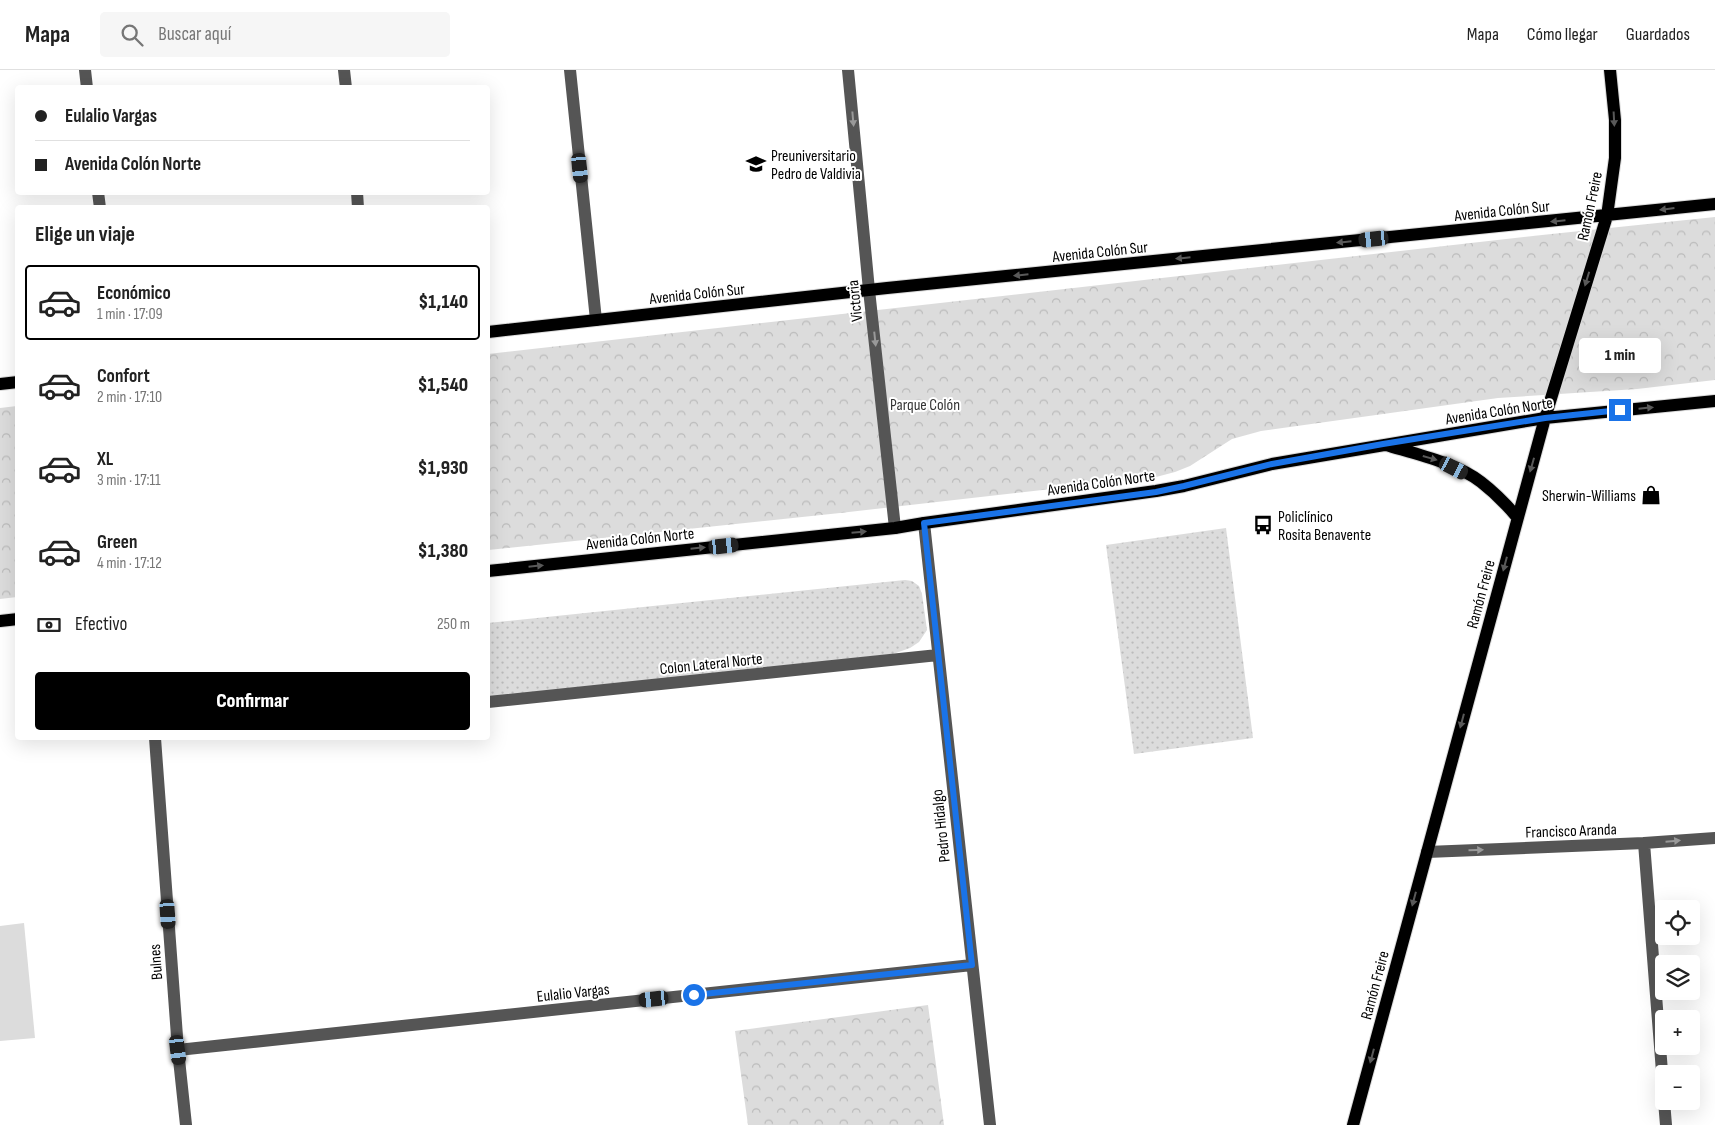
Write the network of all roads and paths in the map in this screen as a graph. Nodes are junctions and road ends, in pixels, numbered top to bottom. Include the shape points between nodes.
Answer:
1 (85, 70) edge
2 (344, 70) edge
3 (570, 70) edge
4 (848, 70) edge
5 (1610, 70) edge
6 (86, 85) edge
7 (346, 85) edge
8 (1715, 204) edge
9 (1607, 216) junction
10 (869, 290) junction
11 (596, 320) junction
12 (490, 332) edge
13 (15, 382) edge
14 (0, 384) edge
15 (1715, 401) edge
16 (1545, 418) junction
17 (1383, 444) junction
18 (1517, 517) junction
19 (924, 523) junction
20 (895, 528) junction
21 (490, 571) edge
22 (15, 620) edge
23 (0, 621) edge
24 (938, 655) junction
25 (490, 702) edge
26 (155, 740) edge
27 (1715, 838) edge
28 (1644, 843) junction
29 (1427, 852) junction
30 (972, 965) junction
31 (178, 1050) junction
32 (1661, 1065) edge
33 (1665, 1110) edge
34 (186, 1125) edge
35 (990, 1125) edge
36 (1353, 1125) edge
37 (1666, 1125) edge

1 - 6 street
2 - 7 street
3 - 11 street
4 -> 10 street, Victoria
5 -> 9 main road, Ramón Freire via 1615,158
8 -> 9 main road, Avenida Colón Sur
9 -> 10 main road, Avenida Colón Sur
9 -> 16 main road, Ramón Freire
10 - 11 main road, Avenida Colón Sur
10 -> 20 street, Victoria
11 - 12 main road, Avenida Colón Sur
13 - 14 main road
16 -> 15 main road, Avenida Colón Norte
16 - 17 main road, Avenida Colón Norte
16 -> 18 main road, Ramón Freire
17 -> 18 main road via 1442,462 1479,480
17 - 19 main road, Avenida Colón Norte via 1272,464 1156,492
18 -> 29 main road, Ramón Freire
19 - 20 main road, Avenida Colón Norte
19 - 24 street, Pedro Hidalgo
21 -> 20 main road, Avenida Colón Norte
22 - 23 main road
24 - 25 street, Colon Lateral Norte
24 - 30 street, Pedro Hidalgo
26 - 31 street, Bulnes
28 -> 27 street, Francisco Aranda
29 -> 28 street, Francisco Aranda
28 - 32 street
29 -> 36 main road, Ramón Freire
30 - 31 street, Eulalio Vargas
30 - 35 street, Pedro Hidalgo
31 - 34 street, Bulnes
33 - 37 street

